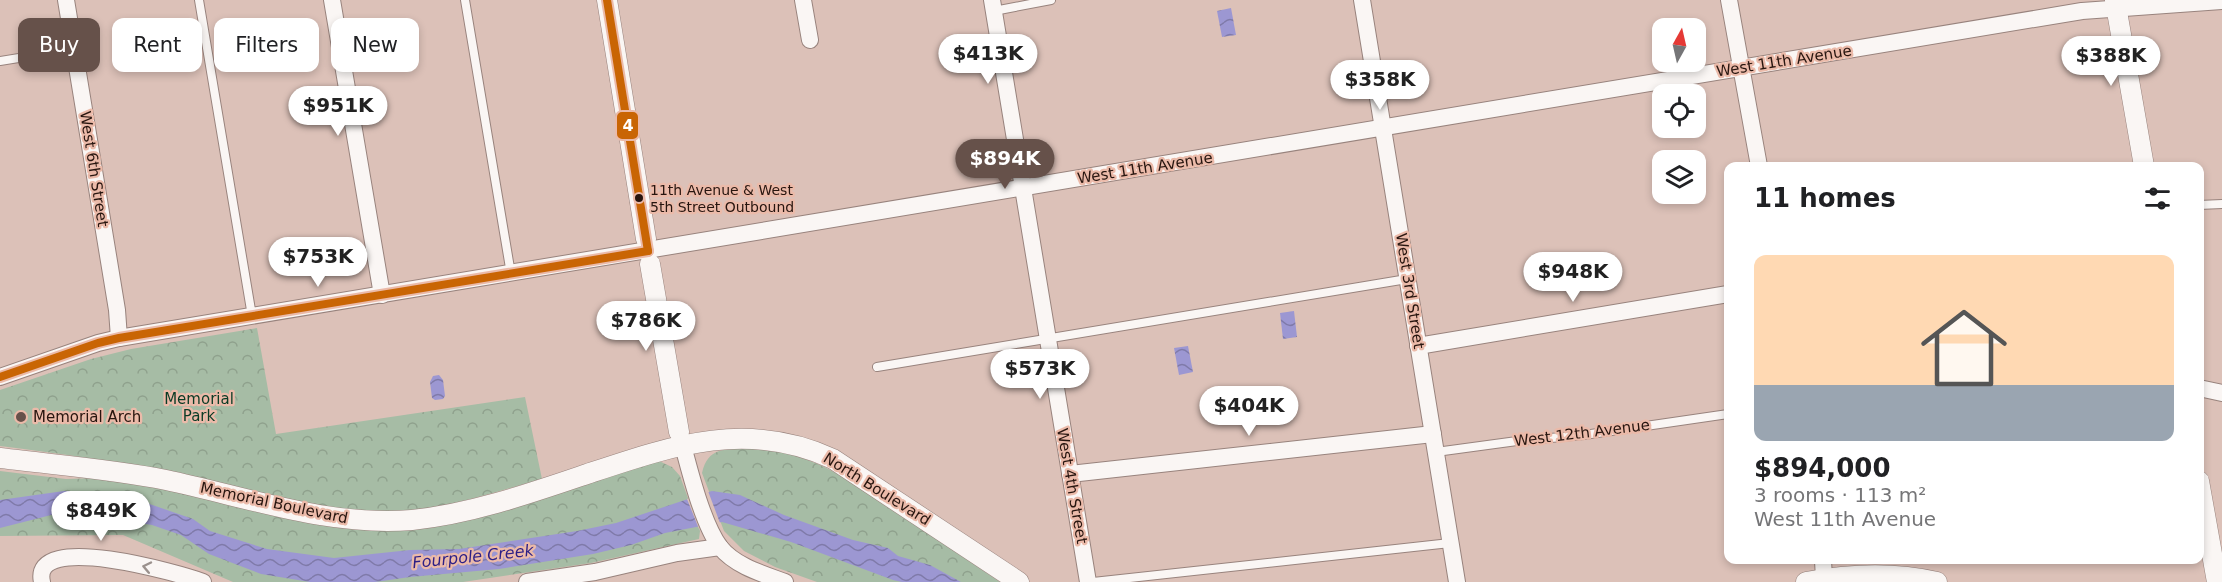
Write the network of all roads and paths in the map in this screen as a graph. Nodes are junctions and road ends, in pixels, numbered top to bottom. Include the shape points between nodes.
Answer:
1 (66, 0) edge
2 (199, 0) edge
3 (332, 0) edge
4 (465, 0) edge
5 (607, 0) edge
6 (803, 0) edge
7 (1051, 0) edge
8 (1362, 0) edge
9 (1729, 0) edge
10 (2222, 1) edge
11 (2116, 4) edge
12 (993, 6) edge
13 (69, 18) edge
14 (810, 40) dead end
15 (18, 59) edge
16 (0, 62) edge
17 (1741, 68) junction
18 (78, 72) edge
19 (1383, 128) junction
20 (1758, 162) edge
21 (2143, 162) edge
22 (1022, 188) junction
23 (2222, 204) edge
24 (2204, 206) edge
25 (648, 251) junction
26 (511, 274) junction
27 (1407, 279) junction
28 (382, 295) junction
29 (1724, 295) edge
30 (252, 317) junction
31 (119, 338) junction
32 (1047, 340) junction
33 (1418, 346) junction
34 (877, 367) dead end
35 (0, 377) edge
36 (2204, 389) edge
37 (2222, 393) edge
38 (1724, 415) edge
39 (1433, 434) junction
40 (681, 439) junction
41 (1436, 452) junction
42 (0, 458) edge
43 (1070, 474) junction
44 (2204, 500) edge
45 (1450, 543) junction
46 (2216, 545) edge
47 (720, 546) junction
48 (1818, 573) edge
49 (42, 582) edge
50 (203, 582) edge
51 (527, 582) edge
52 (784, 582) edge
53 (1020, 582) edge
54 (1088, 582) edge
55 (1093, 582) edge
56 (1457, 582) edge
57 (1937, 582) edge
58 (2217, 582) edge

1 - 13 street, West 6th Street
2 - 30 lane
3 - 28 street
4 - 26 lane
5 - 25 street
6 - 14 street
7 - 12 lane
8 - 19 street, West 3rd Street
9 - 17 street
10 - 11 street, West 11th Avenue
11 - 17 street, West 11th Avenue
11 - 21 street
12 - 22 street, West 4th Street
15 - 16 lane
17 - 19 street, West 11th Avenue
17 - 20 street
18 - 31 street, West 6th Street
19 - 22 street, West 11th Avenue
19 - 27 street, West 3rd Street
22 - 25 street, West 11th Avenue
22 - 32 street, West 4th Street
23 - 24 lane
25 - 26 street, West 11th Avenue
25 - 40 street
26 - 28 street, West 11th Avenue
27 - 32 lane
27 - 33 street, West 3rd Street
28 - 30 street, West 11th Avenue
29 - 33 street
30 - 31 street, West 11th Avenue
31 - 35 street, West 11th Avenue
32 - 34 lane
32 - 43 street, West 4th Street
33 - 39 street, West 3rd Street
36 - 37 street
38 - 41 lane, West 12th Avenue
39 - 41 street, West 3rd Street
39 - 43 street
40 - 42 street, Memorial Boulevard via 487,505 430,517 382,521 317,514 123,472
40 - 47 street via 698,495
40 - 53 street, North Boulevard via 770,439 813,449 857,473
41 - 45 street, West 3rd Street
43 - 54 street, West 4th Street
44 - 46 street
45 - 55 lane
45 - 56 street, West 3rd Street
46 - 58 street
47 - 51 street
47 - 52 street via 744,565
48 - 57 street via 1900,576
50 -> 49 street via 170,572 71,556 44,566

